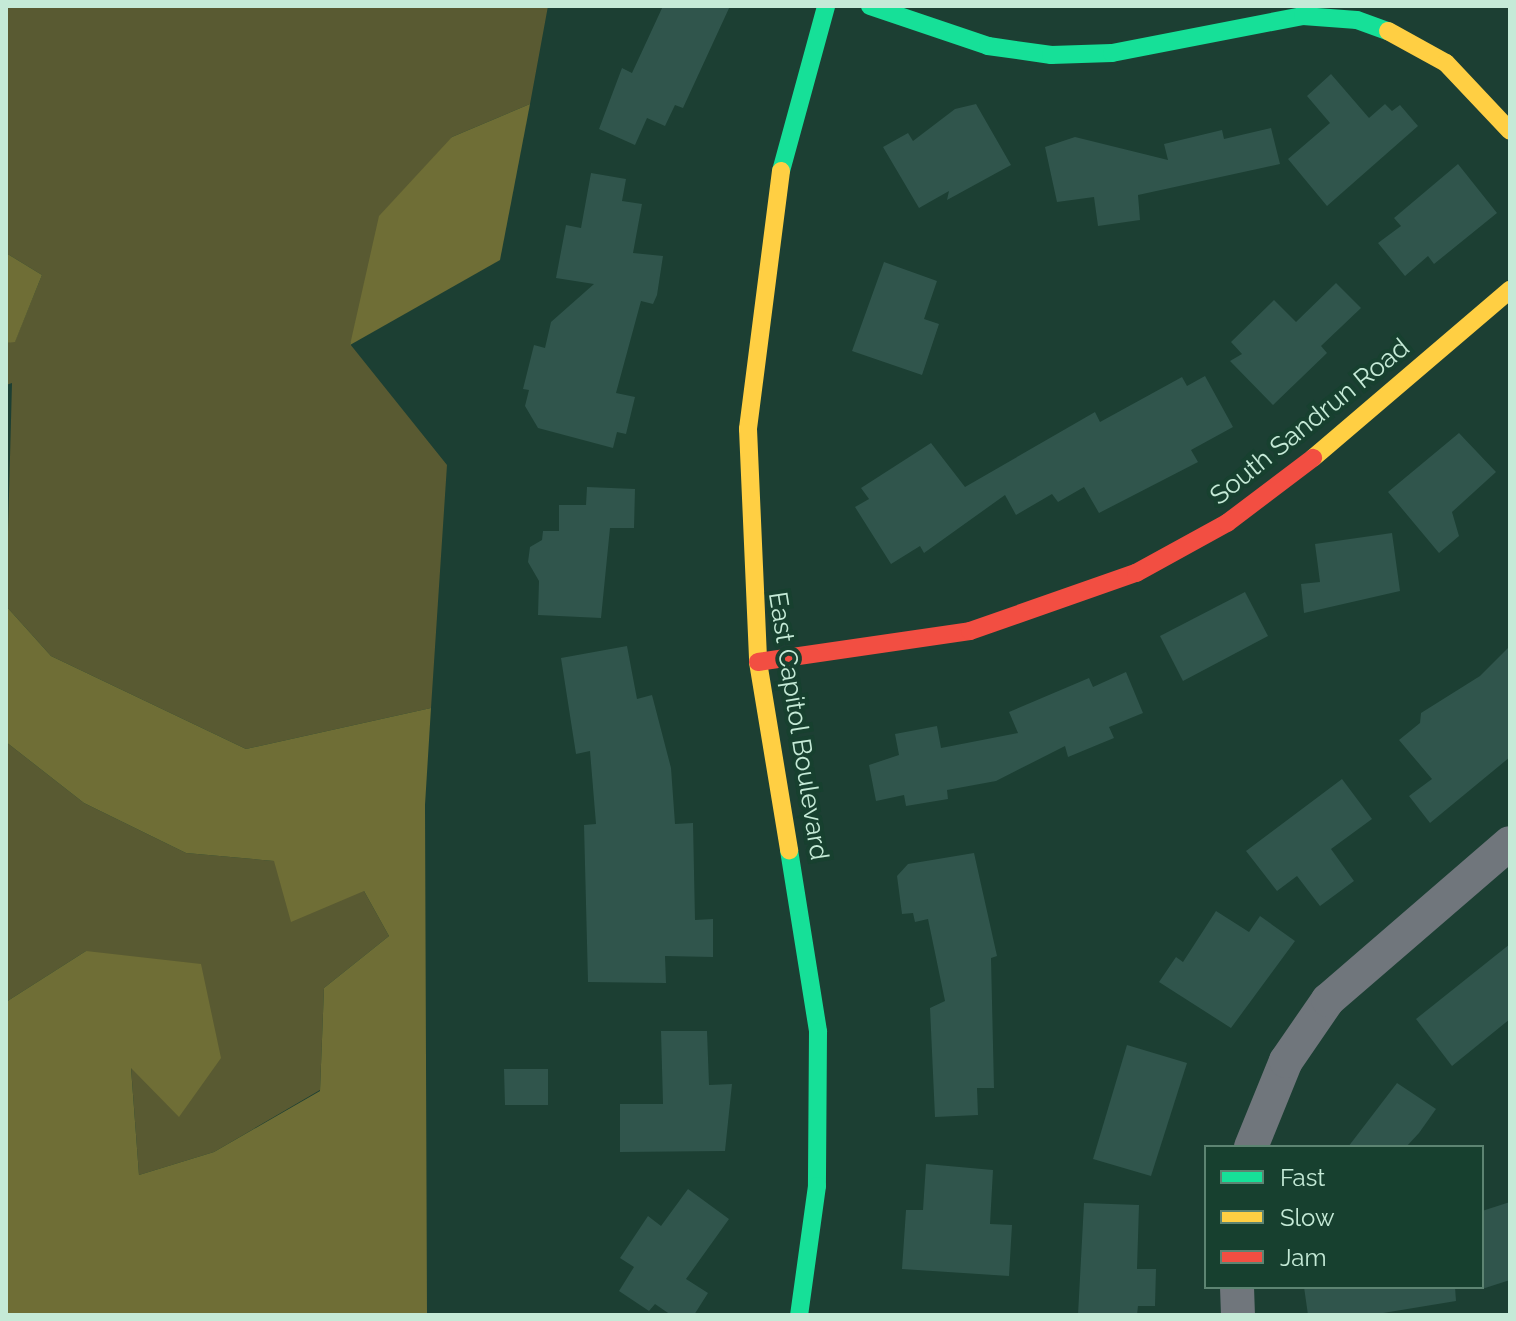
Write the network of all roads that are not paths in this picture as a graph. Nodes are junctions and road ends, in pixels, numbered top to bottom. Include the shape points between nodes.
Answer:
1 (826, 6) edge
2 (870, 6) edge
3 (1510, 131) edge
4 (1510, 290) edge
5 (758, 662) junction
6 (1510, 843) edge
7 (1252, 1145) edge
8 (1237, 1289) edge
9 (799, 1315) edge
10 (1238, 1315) edge

1 - 5 street, East Capitol Boulevard via 783,160 754,339 747,513
2 - 3 street via 988,46 1051,55 1112,53 1303,16 1357,20 1404,37 1446,63
4 - 5 street, South Sandrun Road via 1227,523 1136,573 970,631
5 - 9 street, East Capitol Boulevard via 818,1032 817,1186
6 - 7 street via 1328,1000 1286,1061
8 - 10 street

